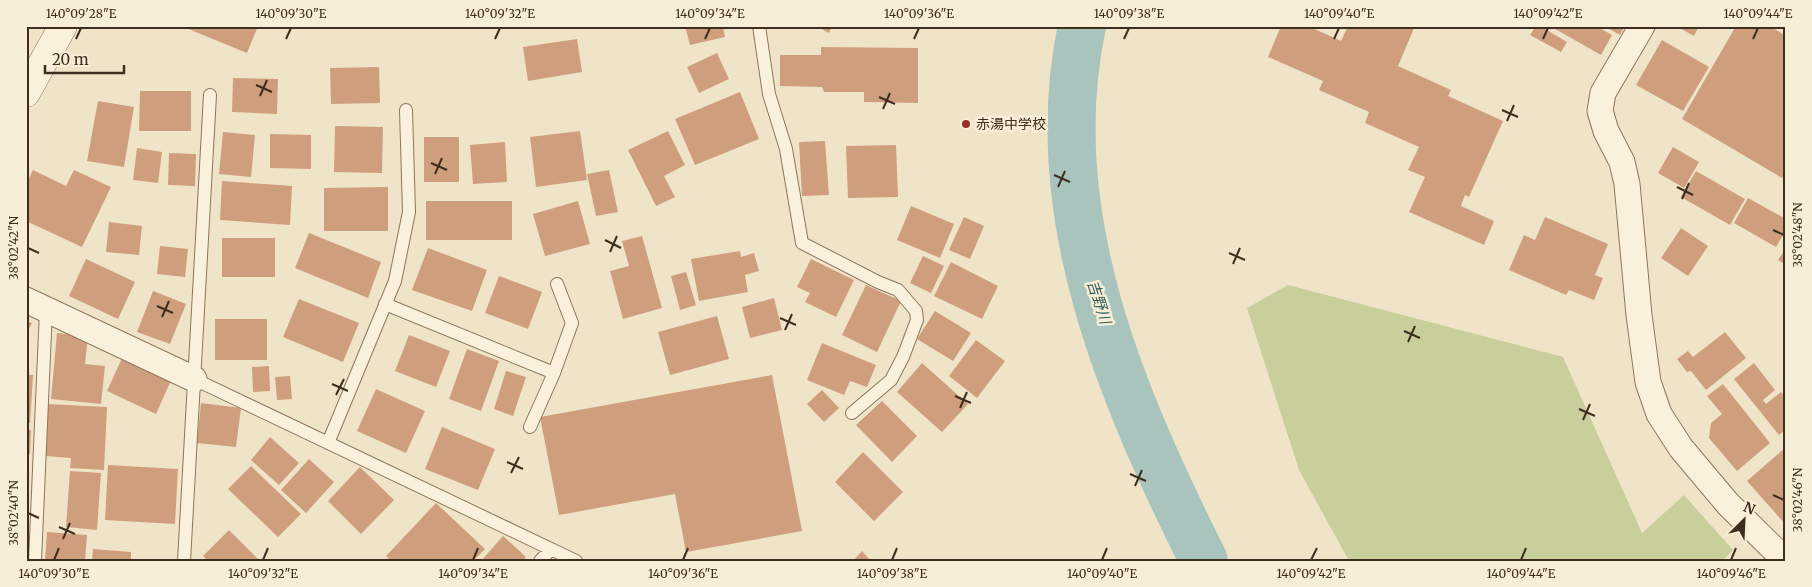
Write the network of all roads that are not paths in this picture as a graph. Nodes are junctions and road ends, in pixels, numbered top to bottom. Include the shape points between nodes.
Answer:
1 (63, 26) edge
2 (759, 26) edge
3 (1642, 26) edge
4 (26, 93) edge
5 (210, 95) dead end
6 (406, 110) dead end
7 (557, 284) dead end
8 (385, 304) junction
9 (36, 305) edge
10 (554, 373) junction
11 (194, 378) junction
12 (852, 413) dead end
13 (530, 427) dead end
14 (328, 443) junction
15 (551, 549) junction
16 (1786, 560) edge
17 (35, 561) edge
18 (184, 561) edge
19 (540, 561) edge
20 (576, 561) edge

1 - 4 street
2 - 12 lane via 769,94 786,149 802,243 898,290 916,311 917,320 891,380
3 - 16 street via 1603,93 1600,111 1622,162 1627,184 1648,382 1659,414 1681,448 1728,504
5 - 11 lane
6 - 8 lane via 409,212 395,280
7 - 10 lane via 572,323
8 - 10 lane
8 - 14 lane
9 - 11 street
9 - 17 lane
10 - 13 lane
11 - 14 lane
11 - 18 lane
14 - 15 lane
15 - 19 lane
15 - 20 lane

